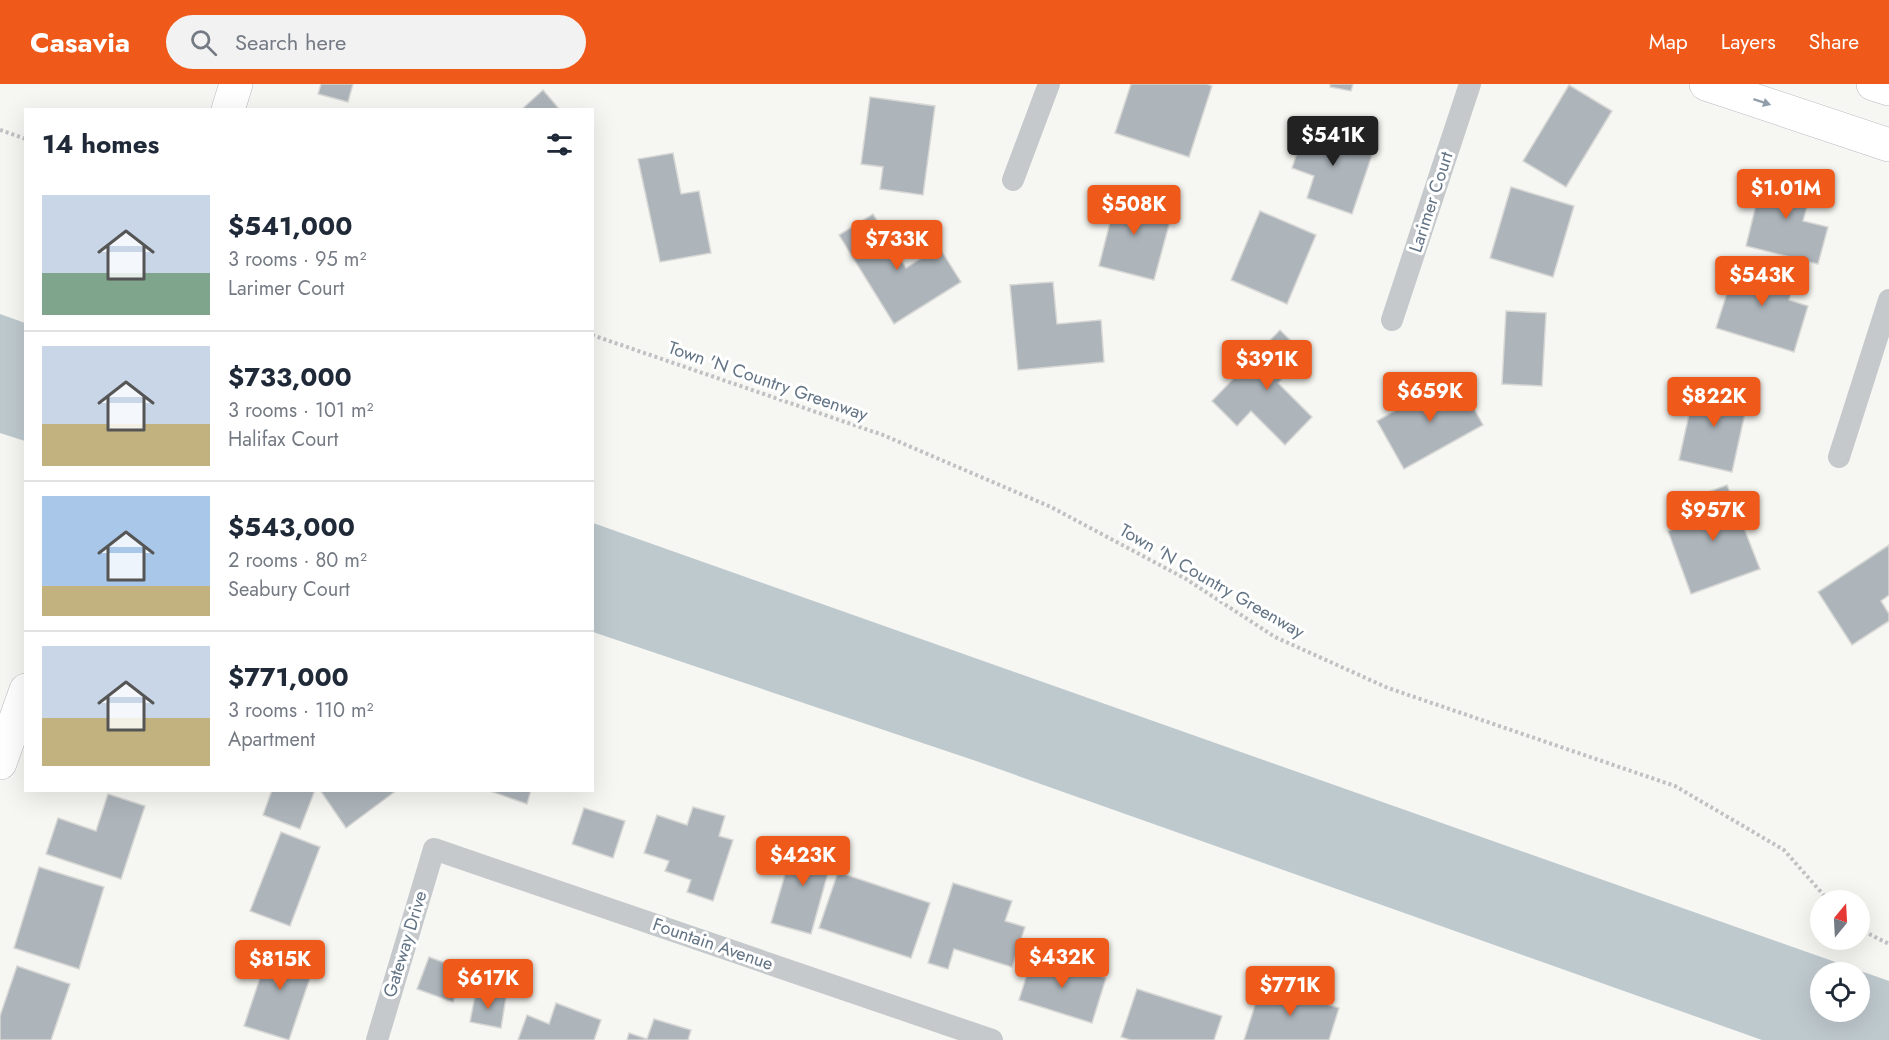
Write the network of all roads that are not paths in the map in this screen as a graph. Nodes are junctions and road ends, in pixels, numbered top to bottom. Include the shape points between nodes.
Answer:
1 (236, 84) edge
2 (1049, 84) edge
3 (1470, 84) edge
4 (1706, 84) edge
5 (1873, 84) edge
6 (1889, 89) edge
7 (229, 108) edge
8 (1889, 145) edge
9 (1013, 180) dead end
10 (1889, 300) edge
11 (1392, 320) dead end
12 (1839, 456) dead end
13 (14, 703) edge
14 (0, 764) edge
15 (434, 849) joint
16 (377, 1040) edge
17 (992, 1040) edge

1 - 7 street
2 - 9 street
3 - 11 street, Larimer Court
4 -> 8 street
5 - 6 street
10 - 12 street
13 - 14 street
15 - 16 street, Gateway Drive
15 - 17 street, Fountain Avenue

